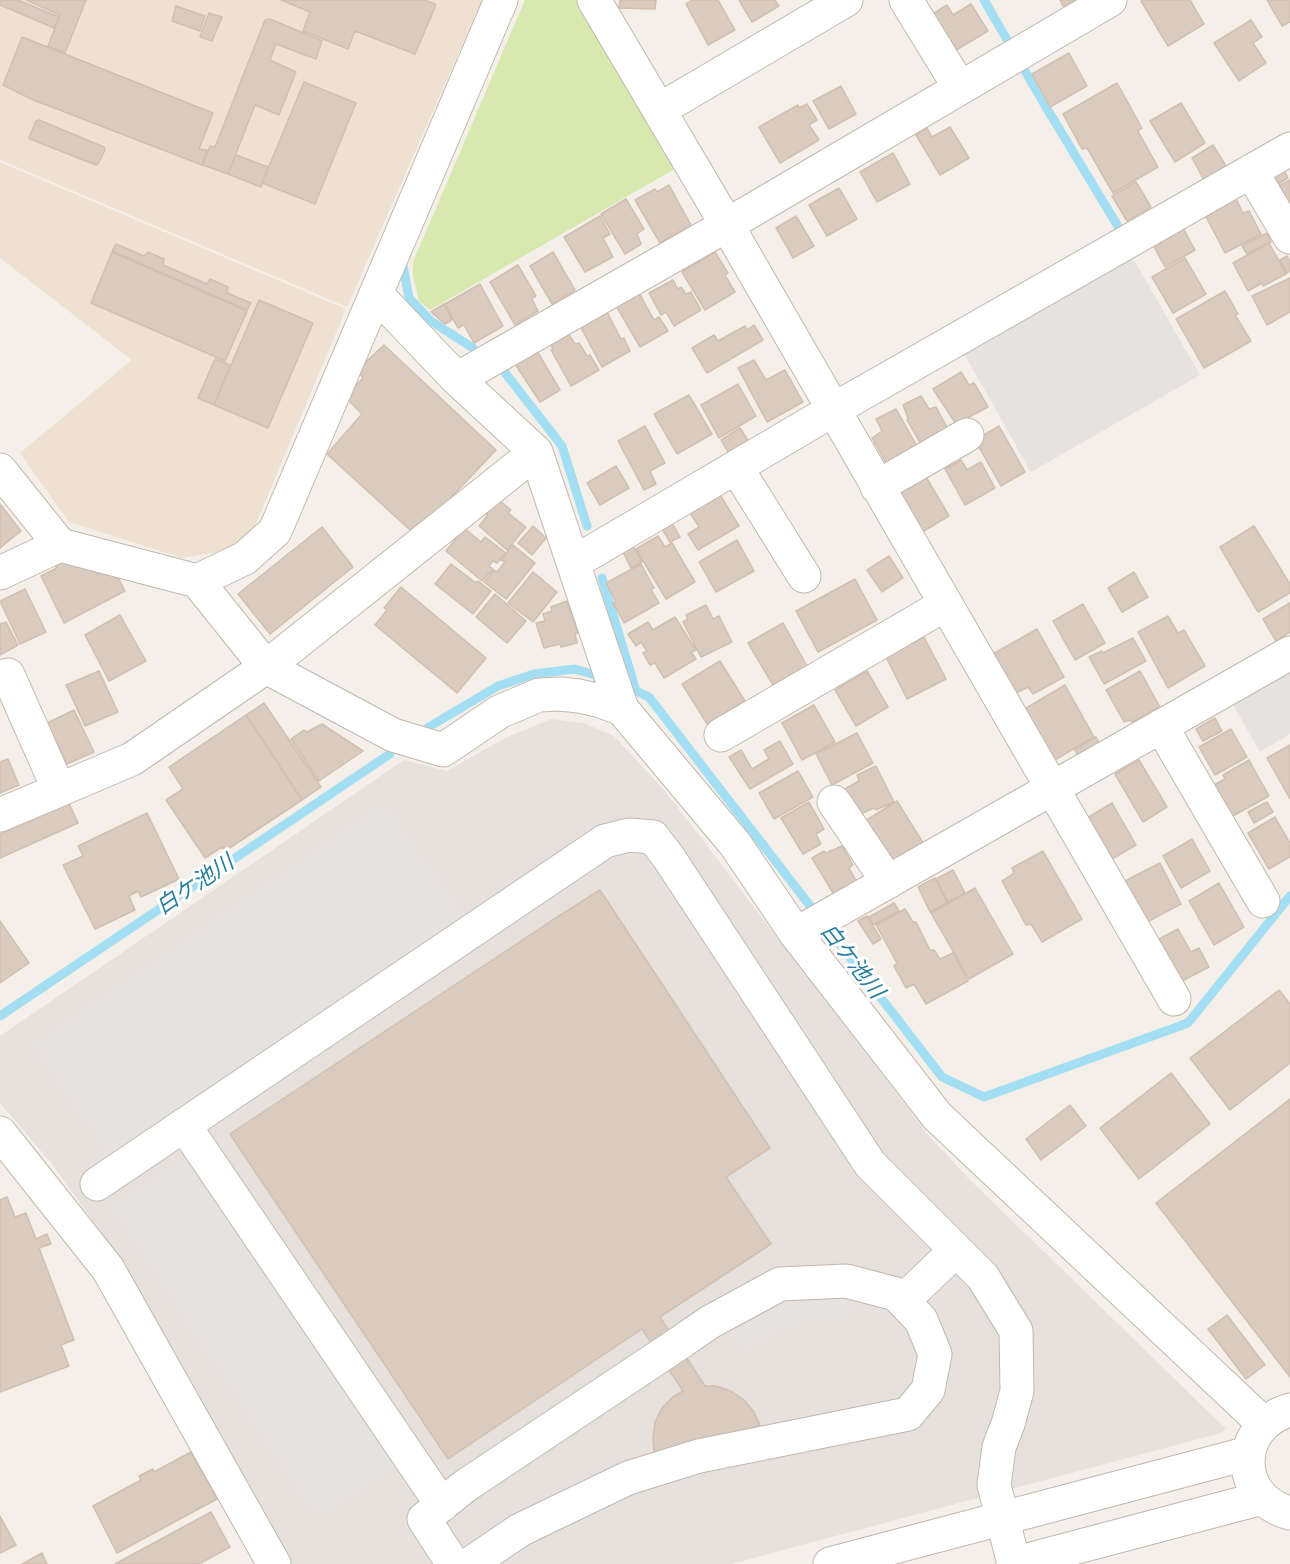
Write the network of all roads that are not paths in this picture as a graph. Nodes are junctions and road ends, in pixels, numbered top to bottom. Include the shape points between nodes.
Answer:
1 (501, 0) edge
2 (594, 0) edge
3 (846, 0) edge
4 (906, 0) edge
5 (1110, 0) edge
6 (960, 88) junction
7 (659, 110) junction
8 (1290, 149) edge
9 (1251, 171) junction
10 (727, 225) junction
11 (1290, 237) edge
12 (376, 295) junction
13 (457, 379) junction
14 (833, 410) junction
15 (967, 435) dead end
16 (536, 452) junction
17 (736, 467) junction
18 (0, 470) edge
19 (877, 487) junction
20 (60, 545) junction
21 (573, 563) junction
22 (0, 573) edge
23 (804, 576) dead end
24 (197, 581) junction
25 (946, 604) junction
26 (1290, 653) edge
27 (266, 667) junction
28 (8, 675) dead end
29 (622, 709) junction
30 (1161, 726) junction
31 (721, 735) dead end
32 (1053, 788) junction
33 (59, 790) junction
34 (834, 802) dead end
35 (0, 815) edge
36 (888, 882) junction
37 (1263, 901) dead end
38 (796, 934) junction
39 (1174, 999) dead end
40 (184, 1125) junction
41 (0, 1133) edge
42 (97, 1184) dead end
43 (956, 1250) junction
44 (903, 1301) junction
45 (1277, 1417) edge
46 (1249, 1453) junction
47 (442, 1504) junction
48 (1276, 1505) edge
49 (1002, 1518) junction
50 (274, 1564) edge
51 (453, 1564) edge
52 (470, 1564) edge
53 (830, 1564) edge
54 (1013, 1564) edge

1 - 12 street
2 - 7 street
3 - 7 street
4 - 6 street
5 - 6 street
6 - 10 street
7 - 10 street
8 - 9 street
9 - 11 street
9 - 14 street
10 - 13 street
10 - 14 street
12 - 13 street
12 - 24 street via 275,531 245,558
13 - 16 street
14 - 17 street
14 - 19 street
15 - 19 street
16 - 21 street
16 - 27 street
17 - 21 street
17 - 23 street
18 - 20 street
19 - 25 street
20 - 22 street
20 - 24 street
21 - 29 street
24 - 27 street
25 - 31 street
25 - 32 street
26 - 30 street
27 - 29 street via 393,735 443,750 499,712 539,695 579,696
27 - 33 street via 132,759
28 - 33 street
29 - 38 street via 735,843
30 - 32 street
30 - 37 street
32 - 36 street
32 - 39 street
33 - 35 street
34 - 36 street
36 - 38 street
38 - 45 street via 937,1116
40 - 42 street
40 - 43 street via 605,841 629,835 653,837 870,1164
40 - 47 street
41 - 50 street via 108,1269
43 - 44 street
43 - 49 street via 983,1277 1016,1330 1017,1391 999,1447 994,1485
44 - 47 street via 896,1294 846,1281 780,1284 710,1322
44 - 52 street via 921,1320 935,1354 928,1390 908,1414 699,1456 628,1478 520,1530
45 - 46 street via 1253,1437
46 - 48 street via 1248,1470 1253,1485
46 - 49 street
47 - 51 street via 423,1519
48 - 54 street
49 - 53 street
49 - 54 street

